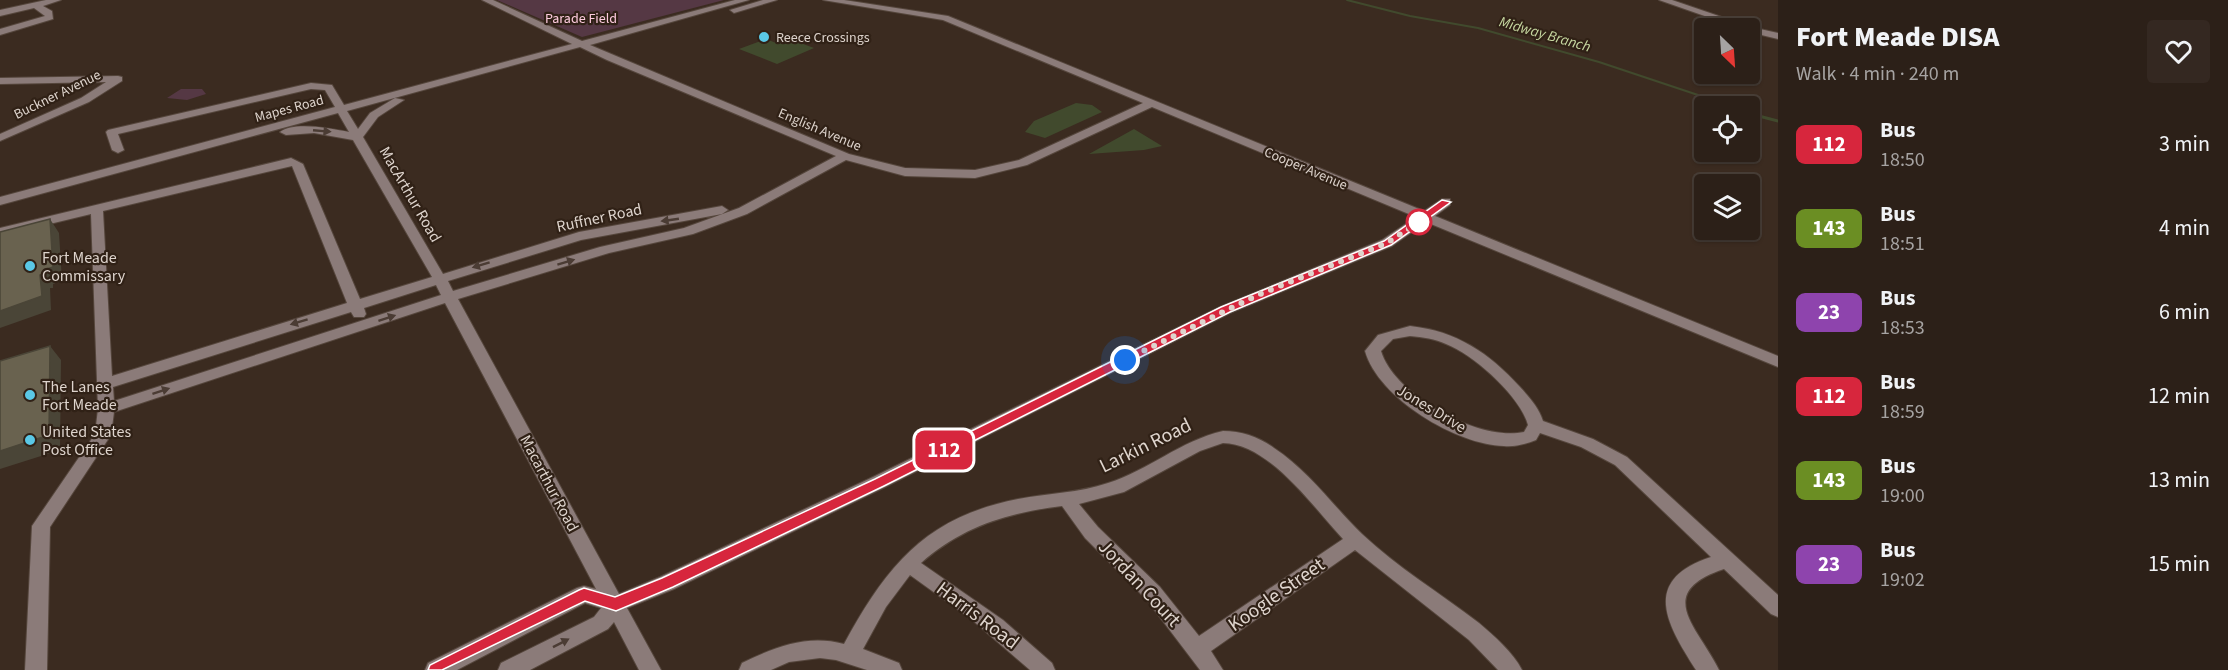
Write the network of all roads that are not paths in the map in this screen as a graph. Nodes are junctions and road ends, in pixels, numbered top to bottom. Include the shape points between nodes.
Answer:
1 (57, 0) edge
2 (486, 0) edge
3 (745, 0) edge
4 (773, 0) edge
5 (827, 0) edge
6 (842, 0) edge
7 (1651, 0) edge
8 (1663, 0) edge
9 (38, 3) edge
10 (855, 5) junction
11 (0, 13) edge
12 (1704, 18) edge
13 (1714, 18) edge
14 (0, 32) edge
15 (1760, 34) edge
16 (1778, 39) edge
17 (585, 44) junction
18 (0, 81) edge
19 (423, 88) junction
20 (1152, 103) junction
21 (341, 110) junction
22 (244, 136) junction
23 (357, 137) junction
24 (0, 138) edge
25 (118, 150) dead end
26 (845, 156) junction
27 (0, 201) edge
28 (1446, 202) dead end
29 (97, 208) junction
30 (1425, 218) junction
31 (695, 223) junction
32 (600, 231) junction
33 (0, 232) edge
34 (604, 250) junction
35 (439, 278) junction
36 (450, 297) junction
37 (355, 305) junction
38 (364, 325) junction
39 (1778, 362) edge
40 (105, 384) junction
41 (106, 409) junction
42 (1536, 425) junction
43 (1066, 498) junction
44 (1357, 541) junction
45 (1725, 561) junction
46 (908, 564) junction
47 (616, 604) junction
48 (1778, 608) edge
49 (1197, 649) junction
50 (850, 653) junction
51 (36, 670) edge
52 (436, 670) edge
53 (509, 670) edge
54 (650, 670) edge
55 (750, 670) edge
56 (891, 670) edge
57 (1044, 670) edge
58 (1212, 670) edge
59 (1511, 670) edge
60 (1708, 670) edge

1 - 9 street
2 - 17 street, English Avenue
3 - 17 street, Mapes Road
4 - 17 street, Mapes Road
5 - 10 street, Cooper Avenue
6 - 10 street
7 - 12 street
8 - 13 street
9 - 11 street
9 - 14 street via 50,17
10 - 20 street, Cooper Avenue via 945,18
15 - 16 street
17 - 19 street, Mapes Road
17 - 26 street, English Avenue
18 - 24 street, Buckner Avenue via 118,79 85,100
19 - 21 street, Mapes Road
19 - 23 street via 374,115
20 - 26 street, English Avenue via 1023,163 975,174 905,172
20 - 30 street, Cooper Avenue
21 - 22 street, Mapes Road
21 - 23 street, MacArthur Road
21 - 25 street, MacArthur Road via 328,87 311,86 112,132
22 -> 23 street via 306,130
22 - 27 street, Mapes Road
23 - 35 street, MacArthur Road
26 - 31 street, Ruffner Road via 743,211
28 - 30 street
29 - 33 street
29 - 37 street via 291,162 297,164
29 - 40 street
30 - 39 street, Cooper Avenue
30 - 47 street via 1387,243 1226,310 879,482
31 -> 32 street, Ruffner Road
31 - 34 street, Ruffner Road
32 - 34 street
32 -> 35 street, Ruffner Road
36 -> 34 street, Ruffner Road
35 - 36 street, MacArthur Road
35 - 37 street, Ruffner Road
38 -> 36 street, Ruffner Road
36 - 47 street, Macarthur Road
37 - 38 street
37 -> 40 street, Ruffner Road
41 -> 38 street, Ruffner Road
40 - 41 street
41 - 51 street via 103,435 40,526
42 - 42 street, Jones Drive via 1530,436 1495,440 1451,423 1408,397 1378,370 1373,358 1376,344 1388,335 1410,331 1459,342 1491,365 1534,412
42 - 45 street via 1587,443 1621,461
43 - 44 street, Larkin Road via 1116,488 1213,437 1236,437 1250,441 1291,472
43 - 46 street, Larkin Road via 1011,507 970,520 927,545
43 - 49 street, Jordan Court via 1081,521 1144,583
44 - 49 street, Koogle Street
44 - 59 street, Larkin Road via 1487,644
45 - 48 street
45 - 60 street via 1687,574 1675,598 1681,627
46 - 50 street, Larkin Road via 875,602
46 - 57 street, Harris Road via 987,618
47 - 52 street via 584,594
53 -> 47 street via 601,623
47 - 54 street, Macarthur Road
49 - 58 street, Jordan Court
50 - 55 street via 800,649 780,654
50 - 56 street

